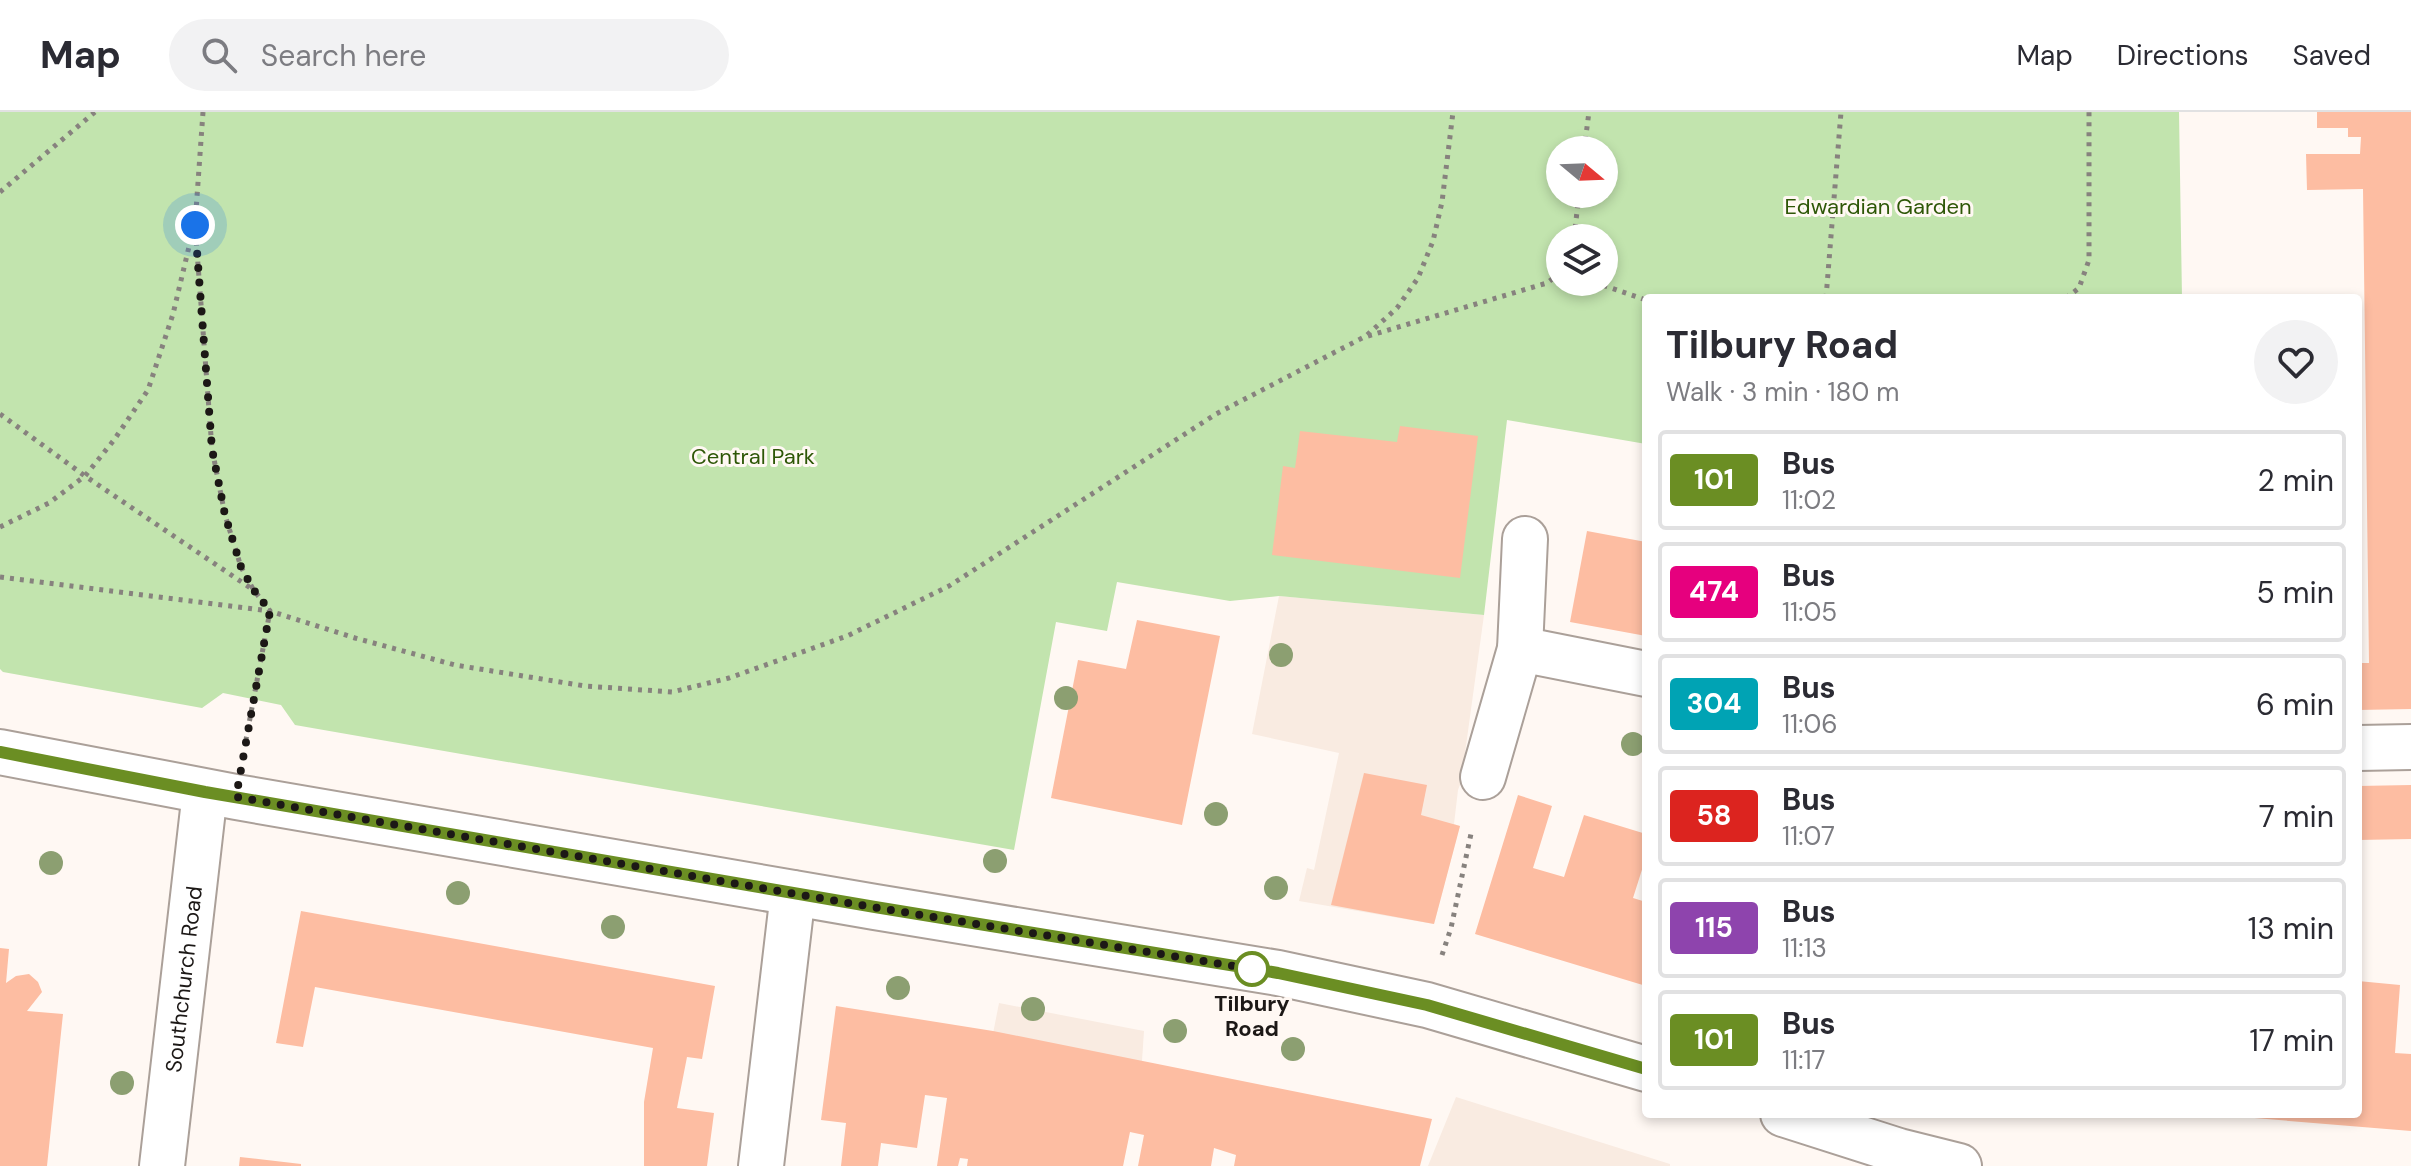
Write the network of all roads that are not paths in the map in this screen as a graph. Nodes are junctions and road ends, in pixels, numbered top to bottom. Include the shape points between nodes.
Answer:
1 (1525, 539) dead end
2 (1520, 649) junction
3 (1642, 673) edge
4 (2411, 747) edge
5 (2362, 748) edge
6 (0, 752) edge
7 (1483, 777) road end
8 (220, 794) junction
9 (793, 893) junction
10 (1642, 1068) edge
11 (1796, 1118) edge
12 (162, 1166) edge
13 (761, 1166) edge
14 (1959, 1166) edge

1 - 2 main road
2 - 3 main road
2 - 7 main road
4 - 5 main road
6 - 8 main road
8 - 9 main road
8 - 12 main road, Southchurch Road
9 - 10 main road via 1278,973 1427,1005
9 - 13 main road
11 - 14 main road

